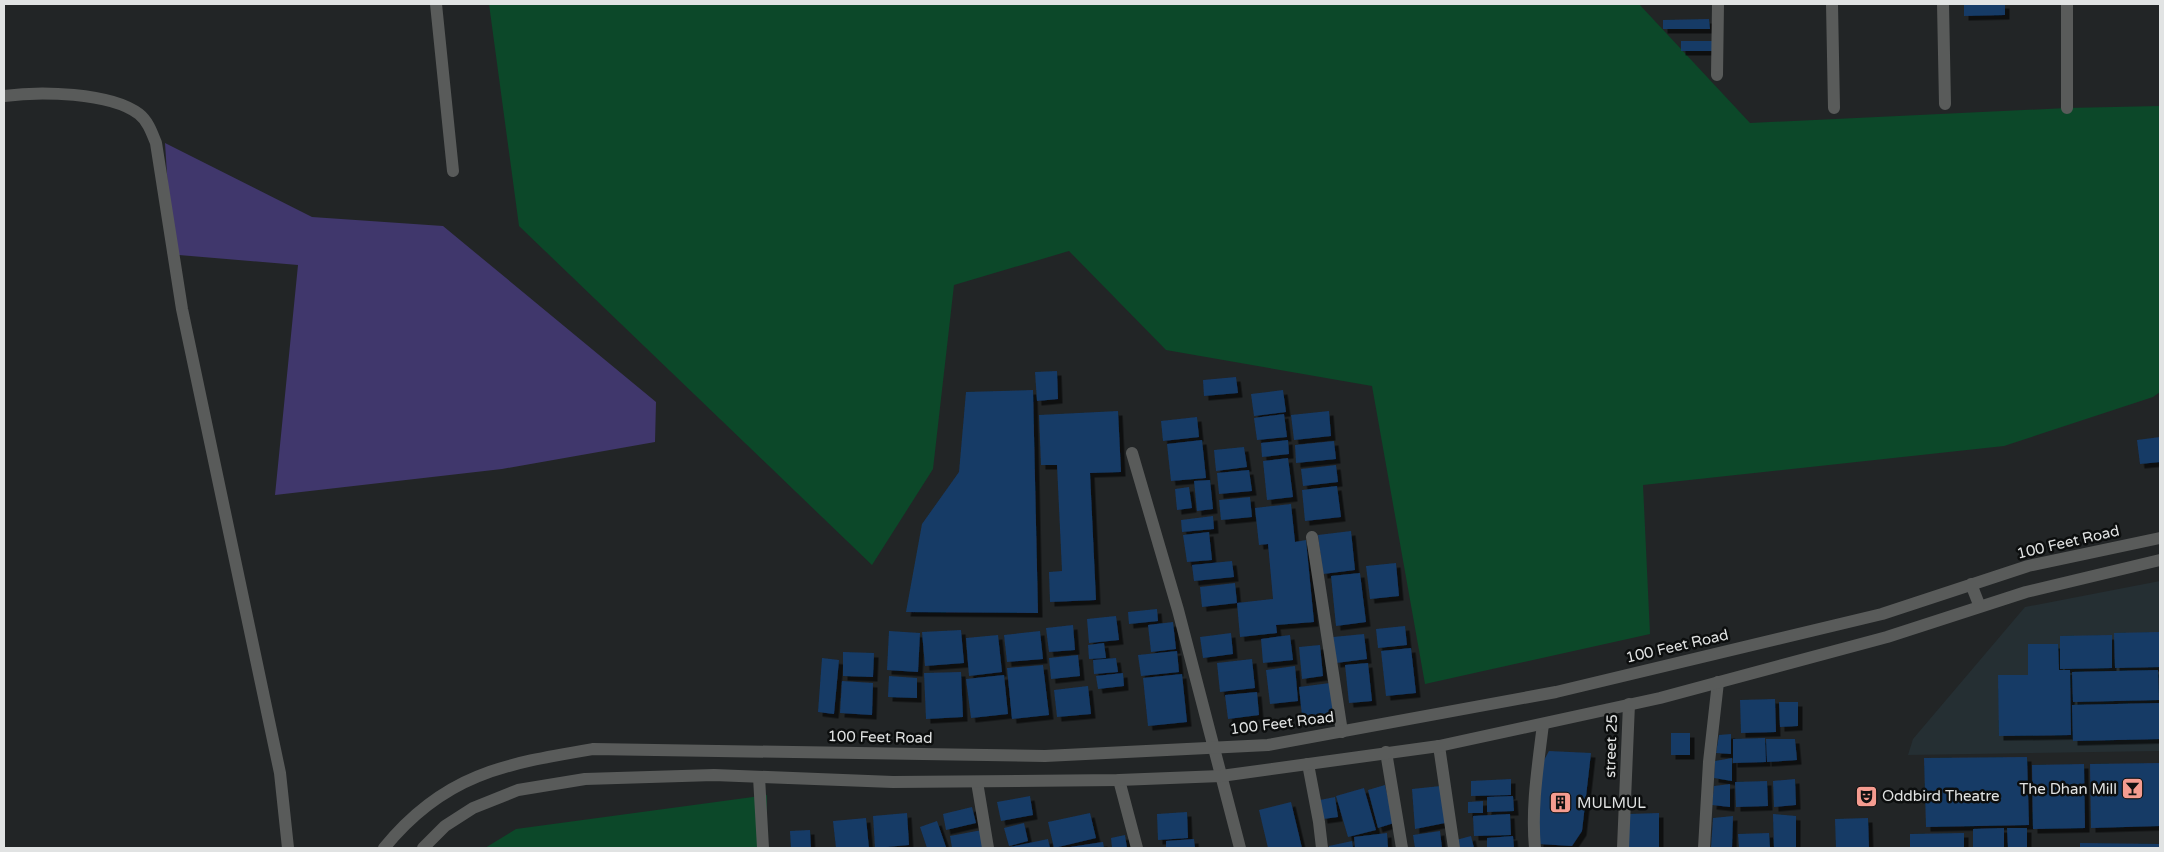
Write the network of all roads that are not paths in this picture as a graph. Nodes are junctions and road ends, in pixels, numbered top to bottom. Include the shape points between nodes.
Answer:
1 (436, 4) edge
2 (1718, 4) edge
3 (1832, 4) edge
4 (1943, 4) edge
5 (2068, 4) edge
6 (1717, 75) dead end
7 (4, 96) edge
8 (1945, 104) dead end
9 (1834, 108) dead end
10 (2067, 108) dead end
11 (454, 172) dead end
12 (1132, 453) dead end
13 (1312, 536) dead end
14 (2160, 538) edge
15 (2160, 560) edge
16 (1972, 584) junction
17 (1980, 607) junction
18 (1718, 682) junction
19 (1629, 704) junction
20 (1543, 724) junction
21 (1342, 732) junction
22 (1439, 746) junction
23 (1214, 748) junction
24 (1386, 752) junction
25 (1308, 764) junction
26 (1221, 776) junction
27 (758, 777) junction
28 (1119, 780) junction
29 (977, 782) junction
30 (288, 848) edge
31 (384, 848) edge
32 (423, 848) edge
33 (764, 848) edge
34 (988, 848) edge
35 (1137, 848) edge
36 (1240, 848) edge
37 (1322, 848) edge
38 (1402, 848) edge
39 (1454, 848) edge
40 (1535, 848) edge
41 (1623, 848) edge
42 (1704, 848) edge

1 - 11 street
2 - 6 street
3 - 9 street
4 - 8 street
5 - 10 street
7 - 30 street via 40,93 110,100 140,115 156,143 182,309 280,773
12 - 23 street
13 - 21 street
14 - 16 street, 100 Feet Road via 2028,566
15 - 17 street via 2026,592
16 - 17 street
16 - 21 street, 100 Feet Road via 1882,614 1556,692
17 - 18 street via 1887,637
18 - 19 street
18 - 42 street
19 - 20 street
19 - 41 street, street 25
20 - 22 street
20 - 40 street via 1535,784
21 - 23 street, 100 Feet Road via 1268,745
22 - 24 street
22 - 39 street
23 - 26 street
23 - 31 street, 100 Feet Road via 1045,756 593,749 523,760 465,780 430,802
24 - 25 street
24 - 38 street
25 - 26 street
25 - 37 street
26 - 28 street
26 - 36 street
27 - 29 street
27 - 32 street via 585,779 518,790 473,808 445,826
27 - 33 street
28 - 29 street
28 - 35 street
29 - 34 street

